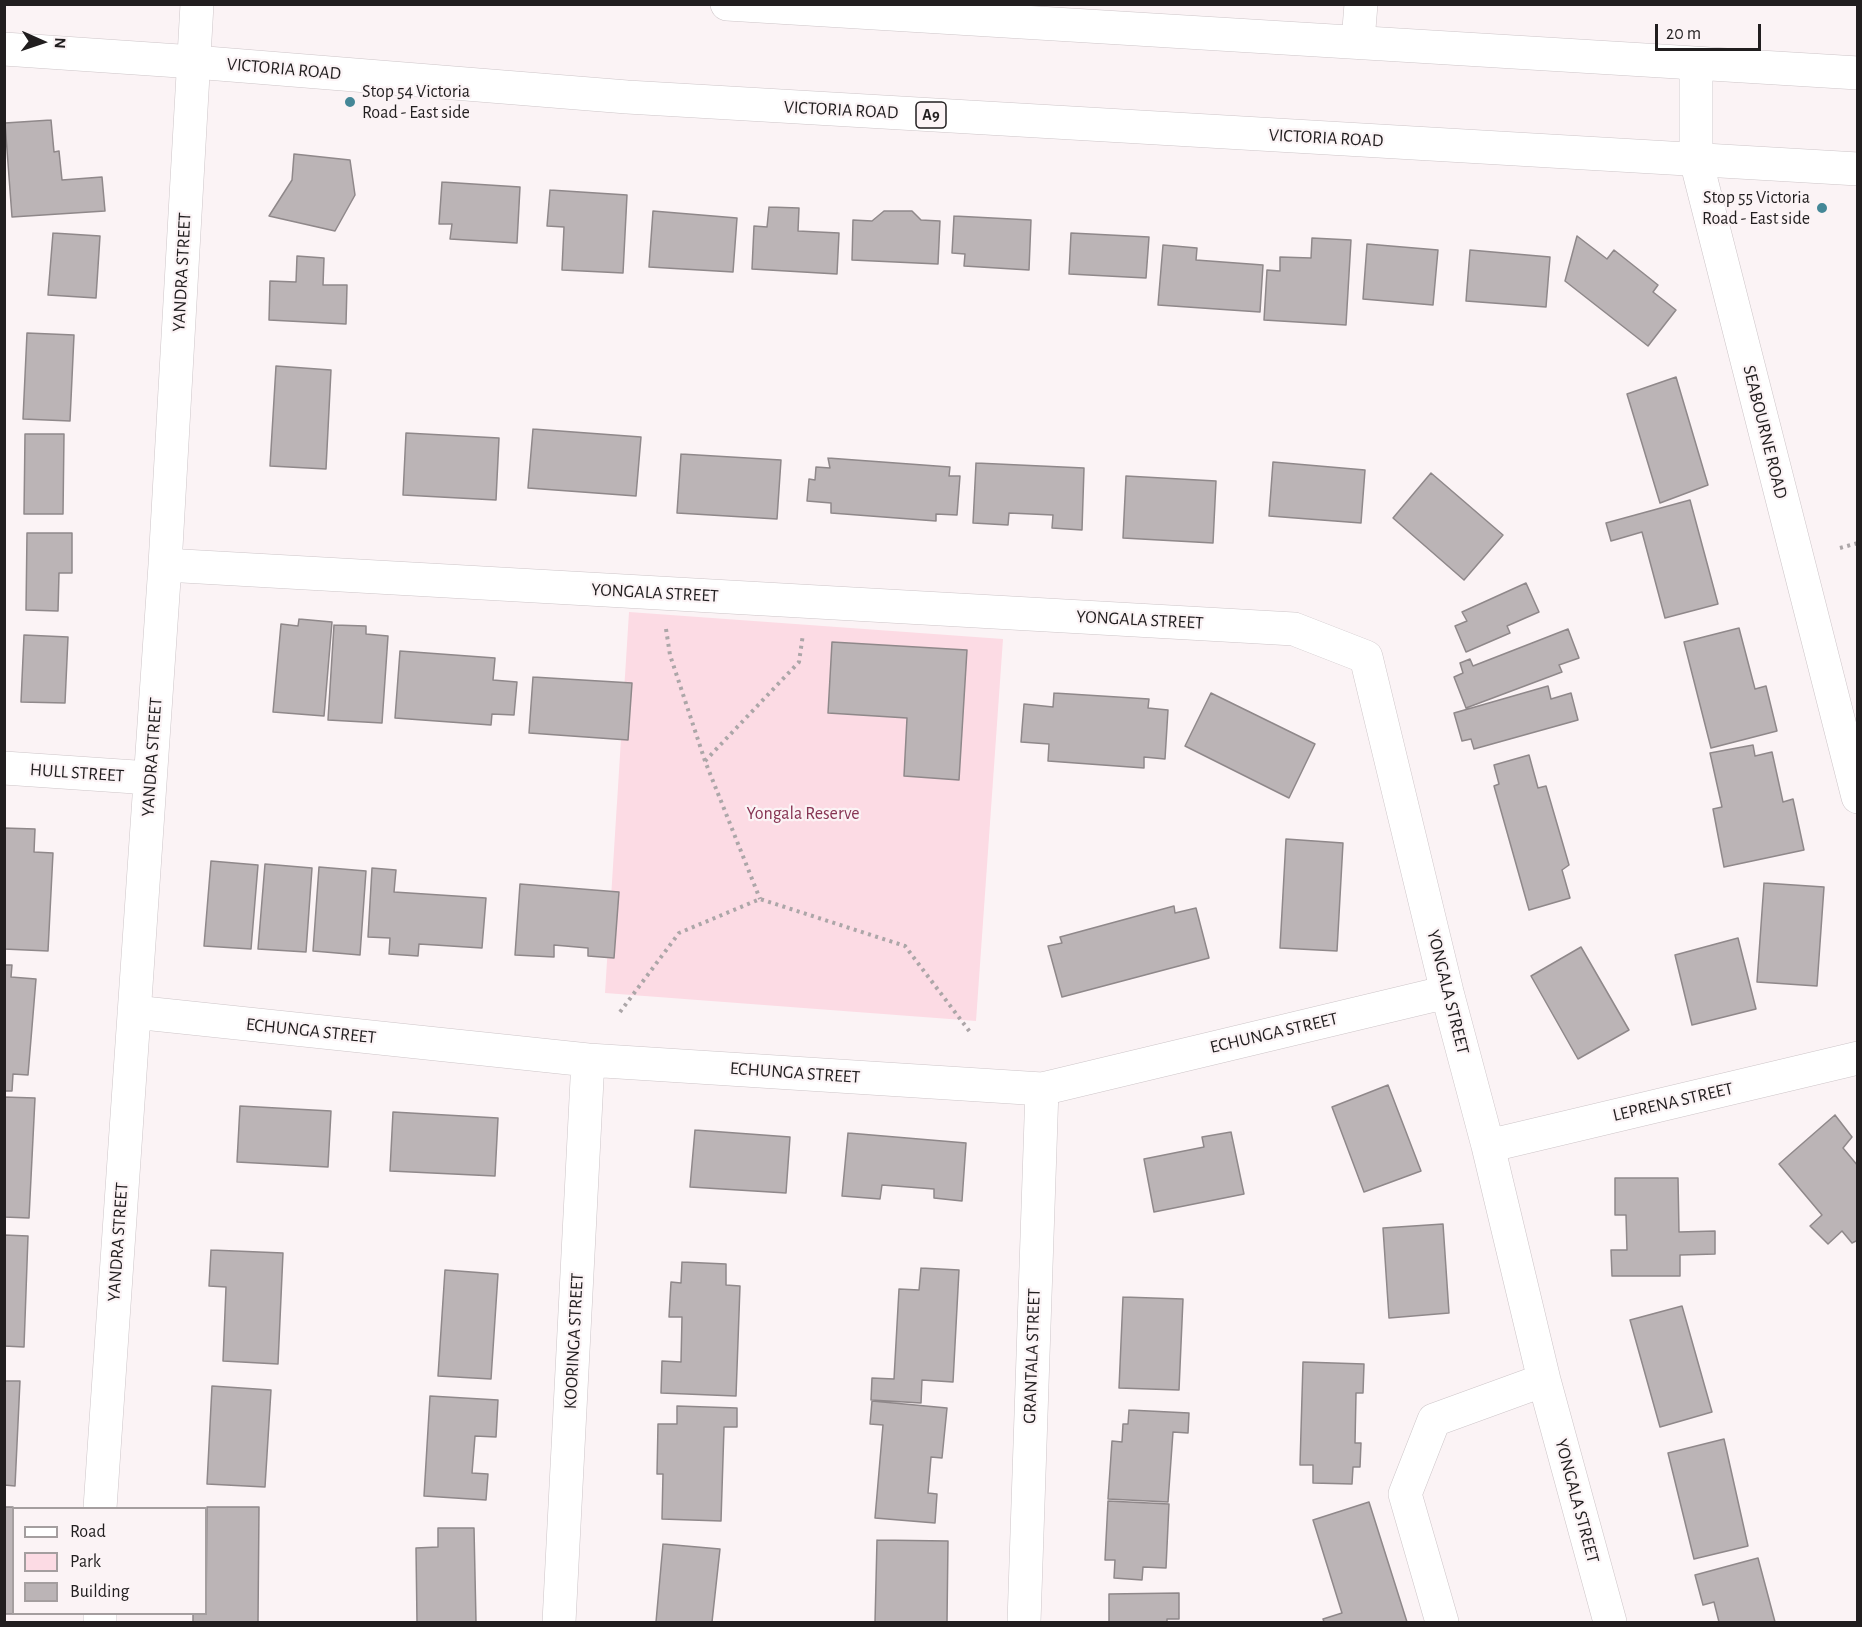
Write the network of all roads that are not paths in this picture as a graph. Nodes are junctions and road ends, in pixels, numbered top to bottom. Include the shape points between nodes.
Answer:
1 (197, 4) edge
2 (727, 4) edge
3 (1361, 4) edge
4 (836, 8) edge
5 (1358, 41) junction
6 (4, 49) edge
7 (194, 62) junction
8 (1696, 64) junction
9 (1857, 73) edge
10 (1696, 160) junction
11 (1857, 169) edge
12 (165, 565) junction
13 (4, 768) edge
14 (150, 778) junction
15 (1857, 797) edge
16 (1447, 992) junction
17 (134, 1012) junction
18 (1857, 1058) edge
19 (588, 1060) junction
20 (1042, 1089) junction
21 (1488, 1146) junction
22 (1544, 1380) junction
23 (100, 1507) edge
24 (559, 1623) edge
25 (1024, 1623) edge
26 (1442, 1623) edge
27 (1610, 1623) edge

1 - 7 main road, YANDRA STREET
2 - 4 main road
3 - 5 main road
4 - 5 main road
5 - 8 main road
6 - 7 main road, VICTORIA ROAD / A9
7 - 10 main road, VICTORIA ROAD / A9 via 627,98
7 - 12 main road, YANDRA STREET
8 - 9 main road
8 - 10 main road, SEABOURNE ROAD
10 - 11 main road, VICTORIA ROAD / A9
10 - 15 main road, SEABOURNE ROAD
12 - 14 main road, YANDRA STREET
12 - 16 main road, YONGALA STREET via 1294,629 1366,657
13 - 14 main road, HULL STREET
14 - 17 main road, YANDRA STREET
16 - 20 main road, ECHUNGA STREET
16 - 21 main road, YONGALA STREET
17 - 19 main road, ECHUNGA STREET
17 - 23 main road, YANDRA STREET
18 - 21 main road, LEPRENA STREET
19 - 20 main road, ECHUNGA STREET
19 - 24 main road, KOORINGA STREET
20 - 25 main road, GRANTALA STREET
21 - 22 main road, YONGALA STREET
22 - 26 main road via 1434,1420 1405,1494
22 - 27 main road, YONGALA STREET

